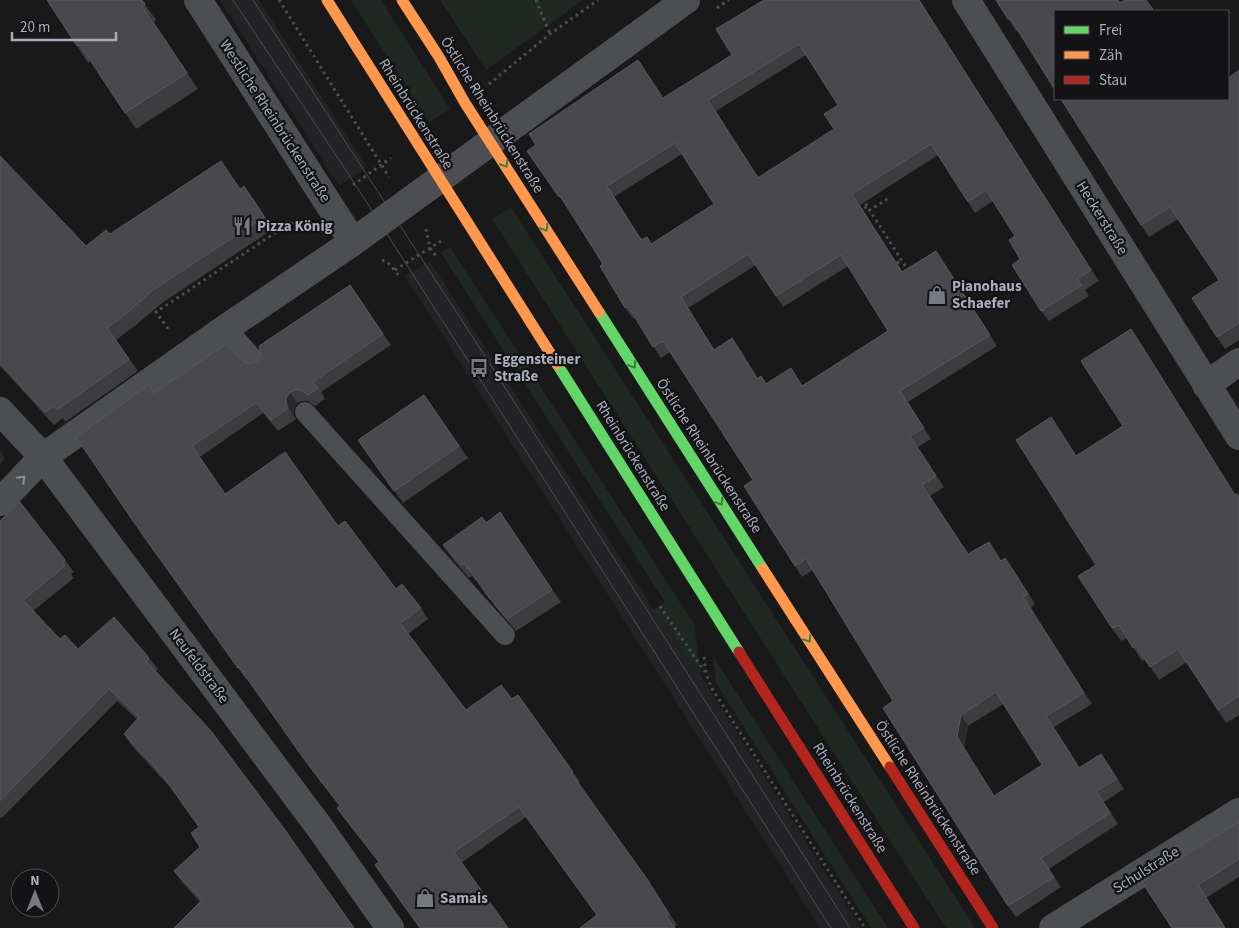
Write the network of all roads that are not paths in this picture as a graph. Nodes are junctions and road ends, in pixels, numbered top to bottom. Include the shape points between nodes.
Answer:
1 (198, 0) edge
2 (327, 0) edge
3 (402, 0) edge
4 (686, 0) edge
5 (966, 0) edge
6 (490, 142) junction
7 (439, 179) junction
8 (353, 242) junction
9 (226, 328) junction
10 (1239, 362) edge
11 (258, 363) edge
12 (1206, 385) junction
13 (0, 411) edge
14 (305, 412) dead end
15 (1239, 436) edge
16 (43, 457) junction
17 (0, 502) edge
18 (505, 635) edge
19 (1239, 812) edge
20 (390, 928) edge
21 (914, 928) edge
22 (993, 928) edge
23 (1053, 928) edge

1 - 8 street, Westliche Rheinbrückenstraße
2 - 7 main road, Rheinbrückenstraße
3 - 6 main road, Östliche Rheinbrückenstraße
4 - 6 street
5 - 12 street, Heckerstraße
6 - 7 street
6 -> 22 main road, Östliche Rheinbrückenstraße
7 - 8 street
7 - 21 main road, Rheinbrückenstraße
8 - 9 street
9 - 11 lane
9 - 16 street
10 - 12 street
12 - 15 street, Heckerstraße
13 - 16 street, Neufeldstraße
14 - 18 lane
17 -> 16 street
16 - 20 street, Neufeldstraße via 314,820
19 - 23 street, Schulstraße

